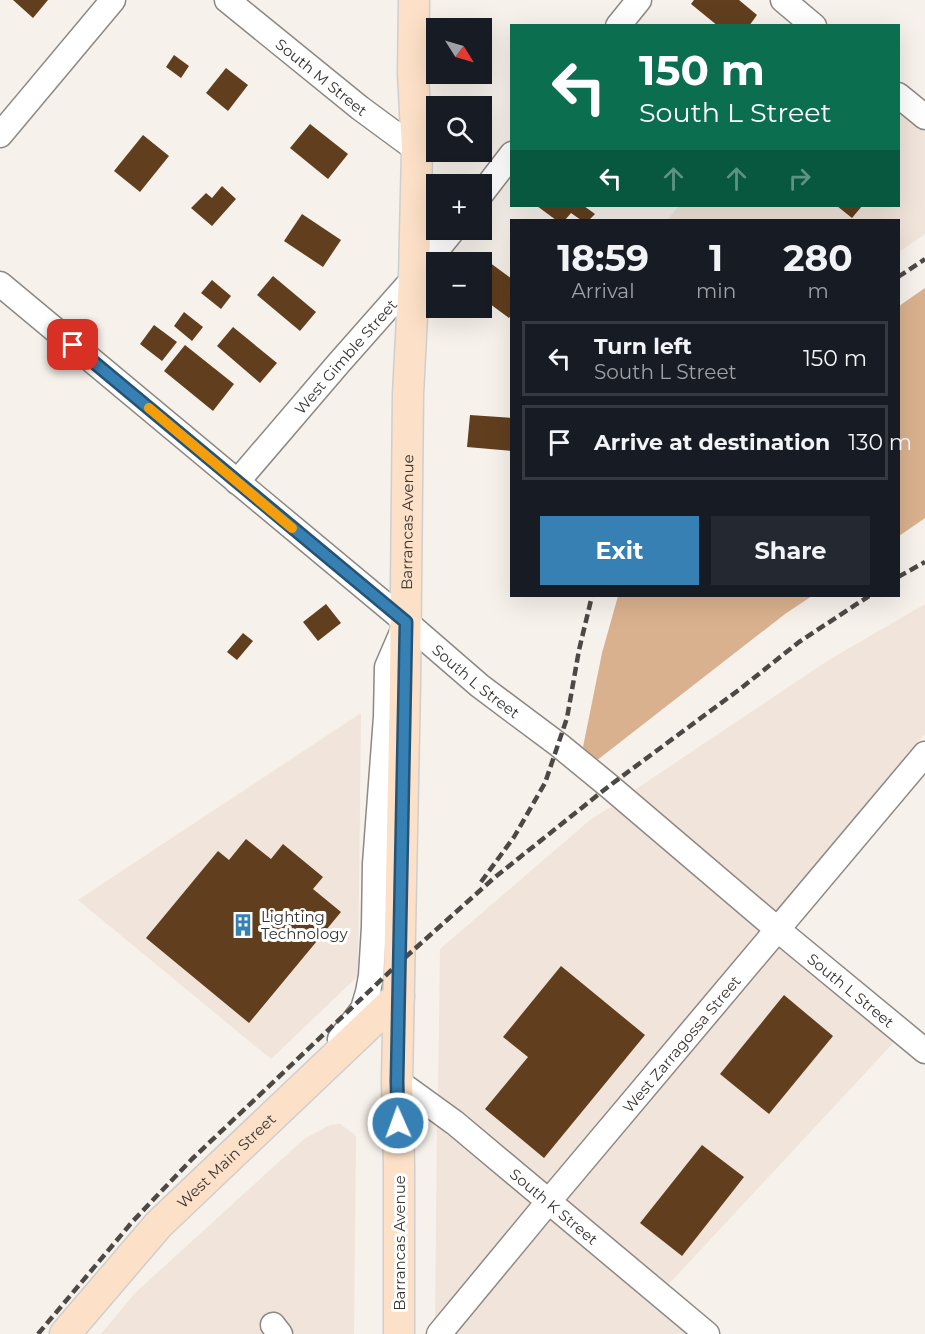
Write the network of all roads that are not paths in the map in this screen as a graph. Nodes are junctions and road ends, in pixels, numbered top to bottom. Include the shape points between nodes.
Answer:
1 (113, 0) edge
2 (227, 0) edge
3 (414, 0) edge
4 (639, 0) edge
5 (783, 0) edge
6 (620, 24) edge
7 (812, 24) edge
8 (900, 97) edge
9 (925, 117) edge
10 (0, 135) edge
11 (417, 150) junction
12 (510, 157) edge
13 (492, 180) edge
14 (445, 240) edge
15 (414, 278) junction
16 (0, 284) edge
17 (237, 482) junction
18 (406, 622) junction
19 (925, 754) edge
20 (777, 929) junction
21 (399, 996) junction
22 (925, 1051) edge
23 (397, 1081) junction
24 (273, 1115) junction
25 (549, 1201) junction
26 (65, 1334) edge
27 (399, 1334) edge
28 (439, 1334) edge
29 (707, 1334) edge

1 - 10 street
2 - 11 street, South M Street
3 - 11 main road, Barrancas Avenue
4 - 6 street
5 - 7 street
8 - 9 street
11 - 15 main road, Barrancas Avenue
12 - 13 street
14 - 15 street, West Gimble Street
15 - 17 street, West Gimble Street
15 - 18 main road, Barrancas Avenue via 408,394
16 - 17 street, South L Street
17 - 18 street, South L Street
18 - 20 street, South L Street via 480,686 609,786
18 - 21 main road, Barrancas Avenue
18 - 24 street via 387,667 368,992 363,1009 336,1045
19 - 20 street, West Zarragossa Street
20 - 22 street, South L Street
20 - 25 street, West Zarragossa Street
21 - 23 main road, Barrancas Avenue
21 - 24 main road, West Main Street
23 - 25 street, South K Street
23 - 27 main road, Barrancas Avenue
24 - 26 main road, West Main Street via 159,1224
25 - 28 street, West Zarragossa Street
25 - 29 street, South K Street

